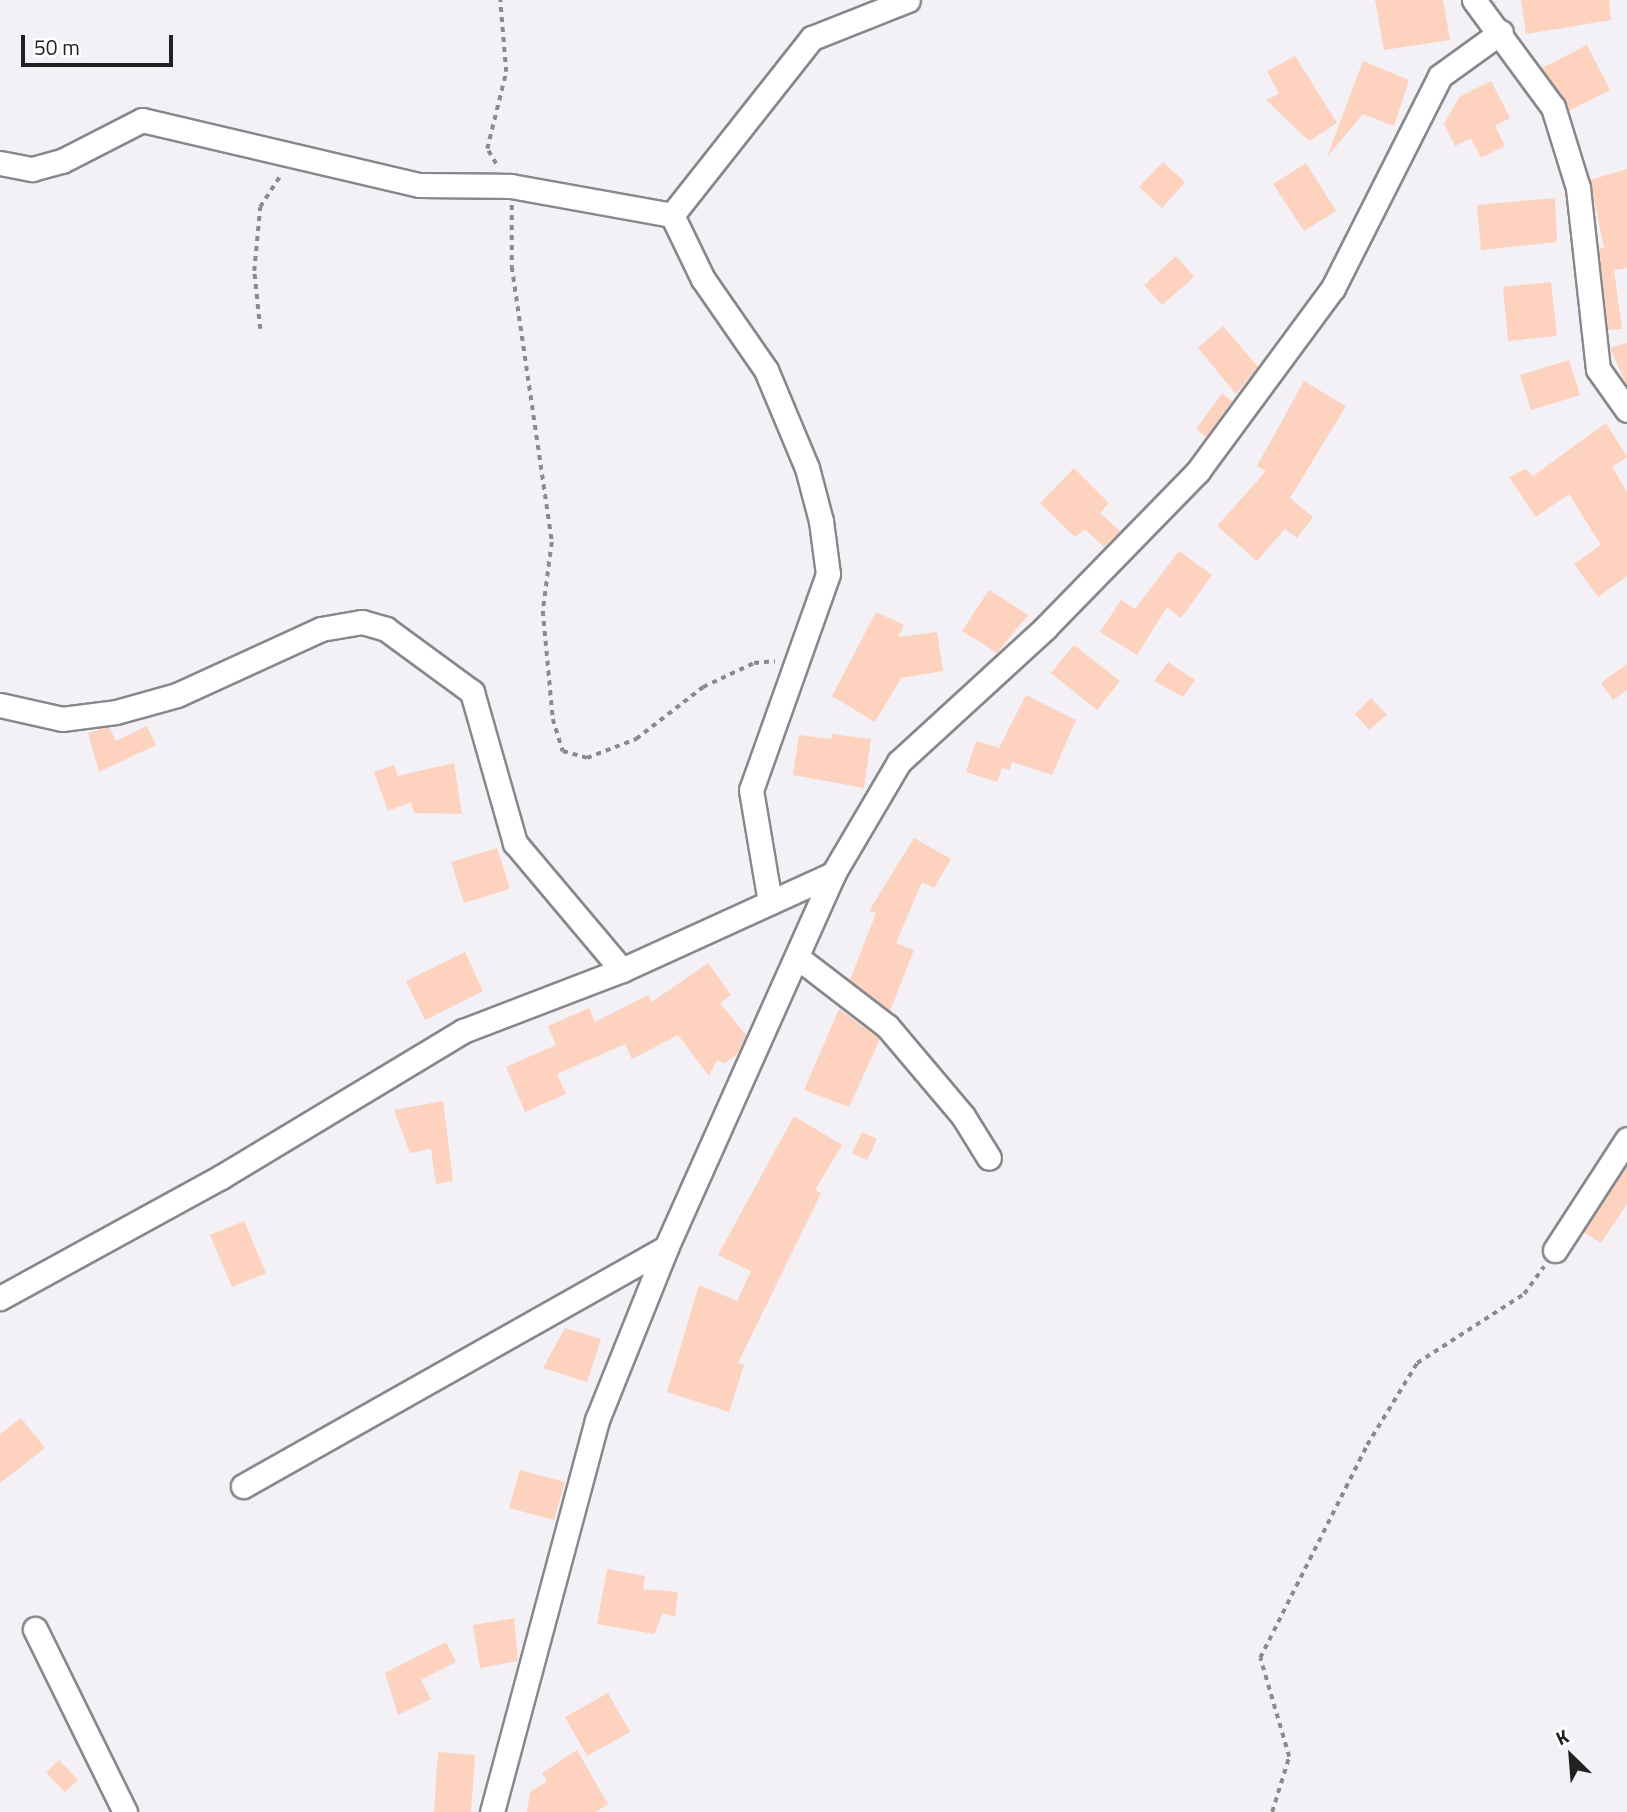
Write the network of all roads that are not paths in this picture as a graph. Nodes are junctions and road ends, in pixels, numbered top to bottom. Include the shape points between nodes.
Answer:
1 (908, 0) edge
2 (1474, 0) edge
3 (1501, 32) junction
4 (0, 163) edge
5 (671, 215) junction
6 (1627, 410) edge
7 (0, 705) edge
8 (834, 874) junction
9 (770, 902) junction
10 (797, 957) junction
11 (622, 970) junction
12 (1627, 1139) edge
13 (989, 1158) dead end
14 (666, 1248) junction
15 (1555, 1250) road end
16 (0, 1298) edge
17 (243, 1486) dead end
18 (35, 1629) dead end
19 (125, 1812) edge
20 (492, 1812) edge

1 - 5 street via 811,38
2 - 3 street
3 - 6 street via 1553,107 1578,188 1598,369
3 - 8 street via 1440,76 1333,288 1198,471 1045,628 899,762
4 - 5 street via 32,169 62,162 142,120 419,186 511,186
5 - 9 street via 703,279 766,370 807,468 828,574 751,790
7 - 11 street via 62,719 116,712 177,695 321,629 362,622 386,629 472,692 515,842
8 - 9 street
8 - 10 street
9 - 11 street
10 - 13 street via 887,1026 963,1116
10 - 14 street
11 - 16 street via 463,1031
12 - 15 street
14 - 17 street
14 - 20 street via 597,1420
18 - 19 street

